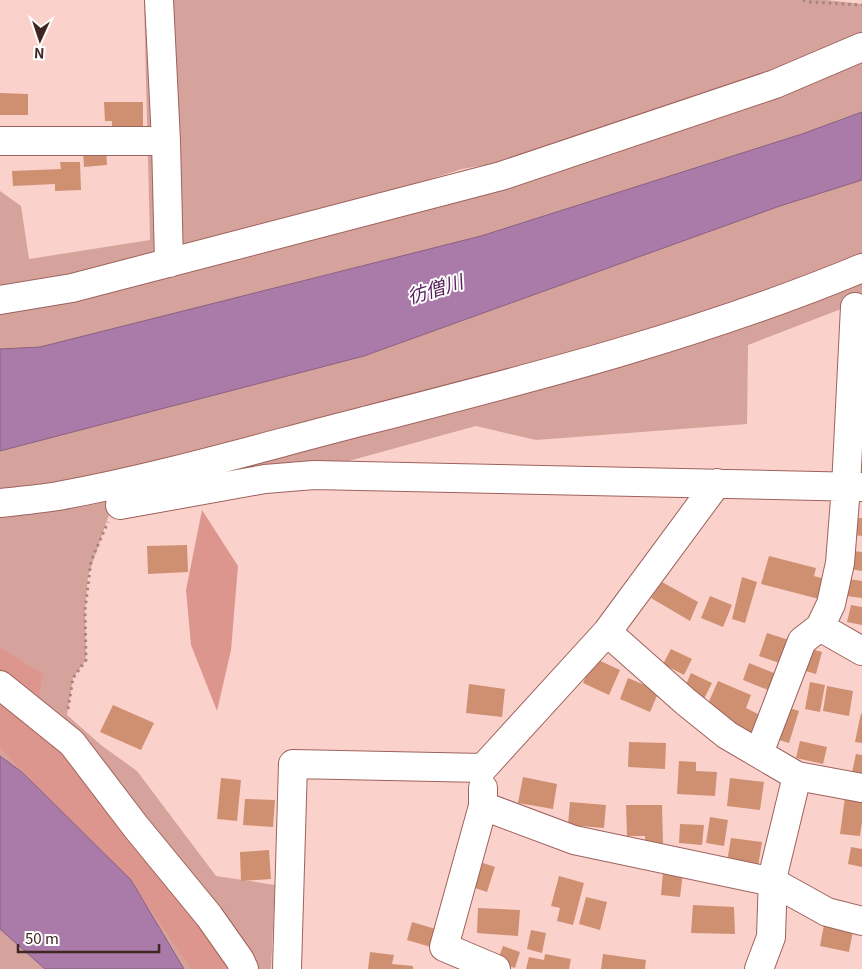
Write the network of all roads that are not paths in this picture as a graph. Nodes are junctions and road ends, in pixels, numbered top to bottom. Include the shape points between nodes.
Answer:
1 (159, 0) edge
2 (862, 47) edge
3 (0, 141) edge
4 (166, 141) junction
5 (169, 263) junction
6 (862, 268) edge
7 (0, 300) edge
8 (855, 307) dead end
9 (717, 483) junction
10 (854, 487) edge
11 (0, 504) edge
12 (120, 505) road end
13 (820, 628) junction
14 (607, 632) junction
15 (862, 651) edge
16 (0, 685) edge
17 (759, 753) junction
18 (483, 768) junction
19 (797, 776) junction
20 (862, 788) edge
21 (483, 806) junction
22 (773, 882) junction
23 (862, 921) edge
24 (244, 969) edge
25 (288, 969) edge
26 (496, 969) edge
27 (759, 969) edge

1 - 4 street
2 - 5 street via 775,84 501,176
3 - 4 street
4 - 5 street
5 - 7 street via 72,288
6 - 11 street via 686,332 544,374 140,479
8 - 10 street
9 - 10 street
9 - 12 street via 314,475 265,479
9 - 14 street
10 - 13 street via 831,604
13 - 15 street
13 - 17 street via 802,641
14 - 17 street via 727,735
14 - 18 street
16 - 24 street via 72,743 209,916
17 - 19 street
18 - 21 street
18 - 25 street via 293,764
19 - 20 street
19 - 22 street
21 - 22 street via 574,840
21 - 26 street via 444,948
22 - 23 street via 826,912
22 - 27 street via 770,937

